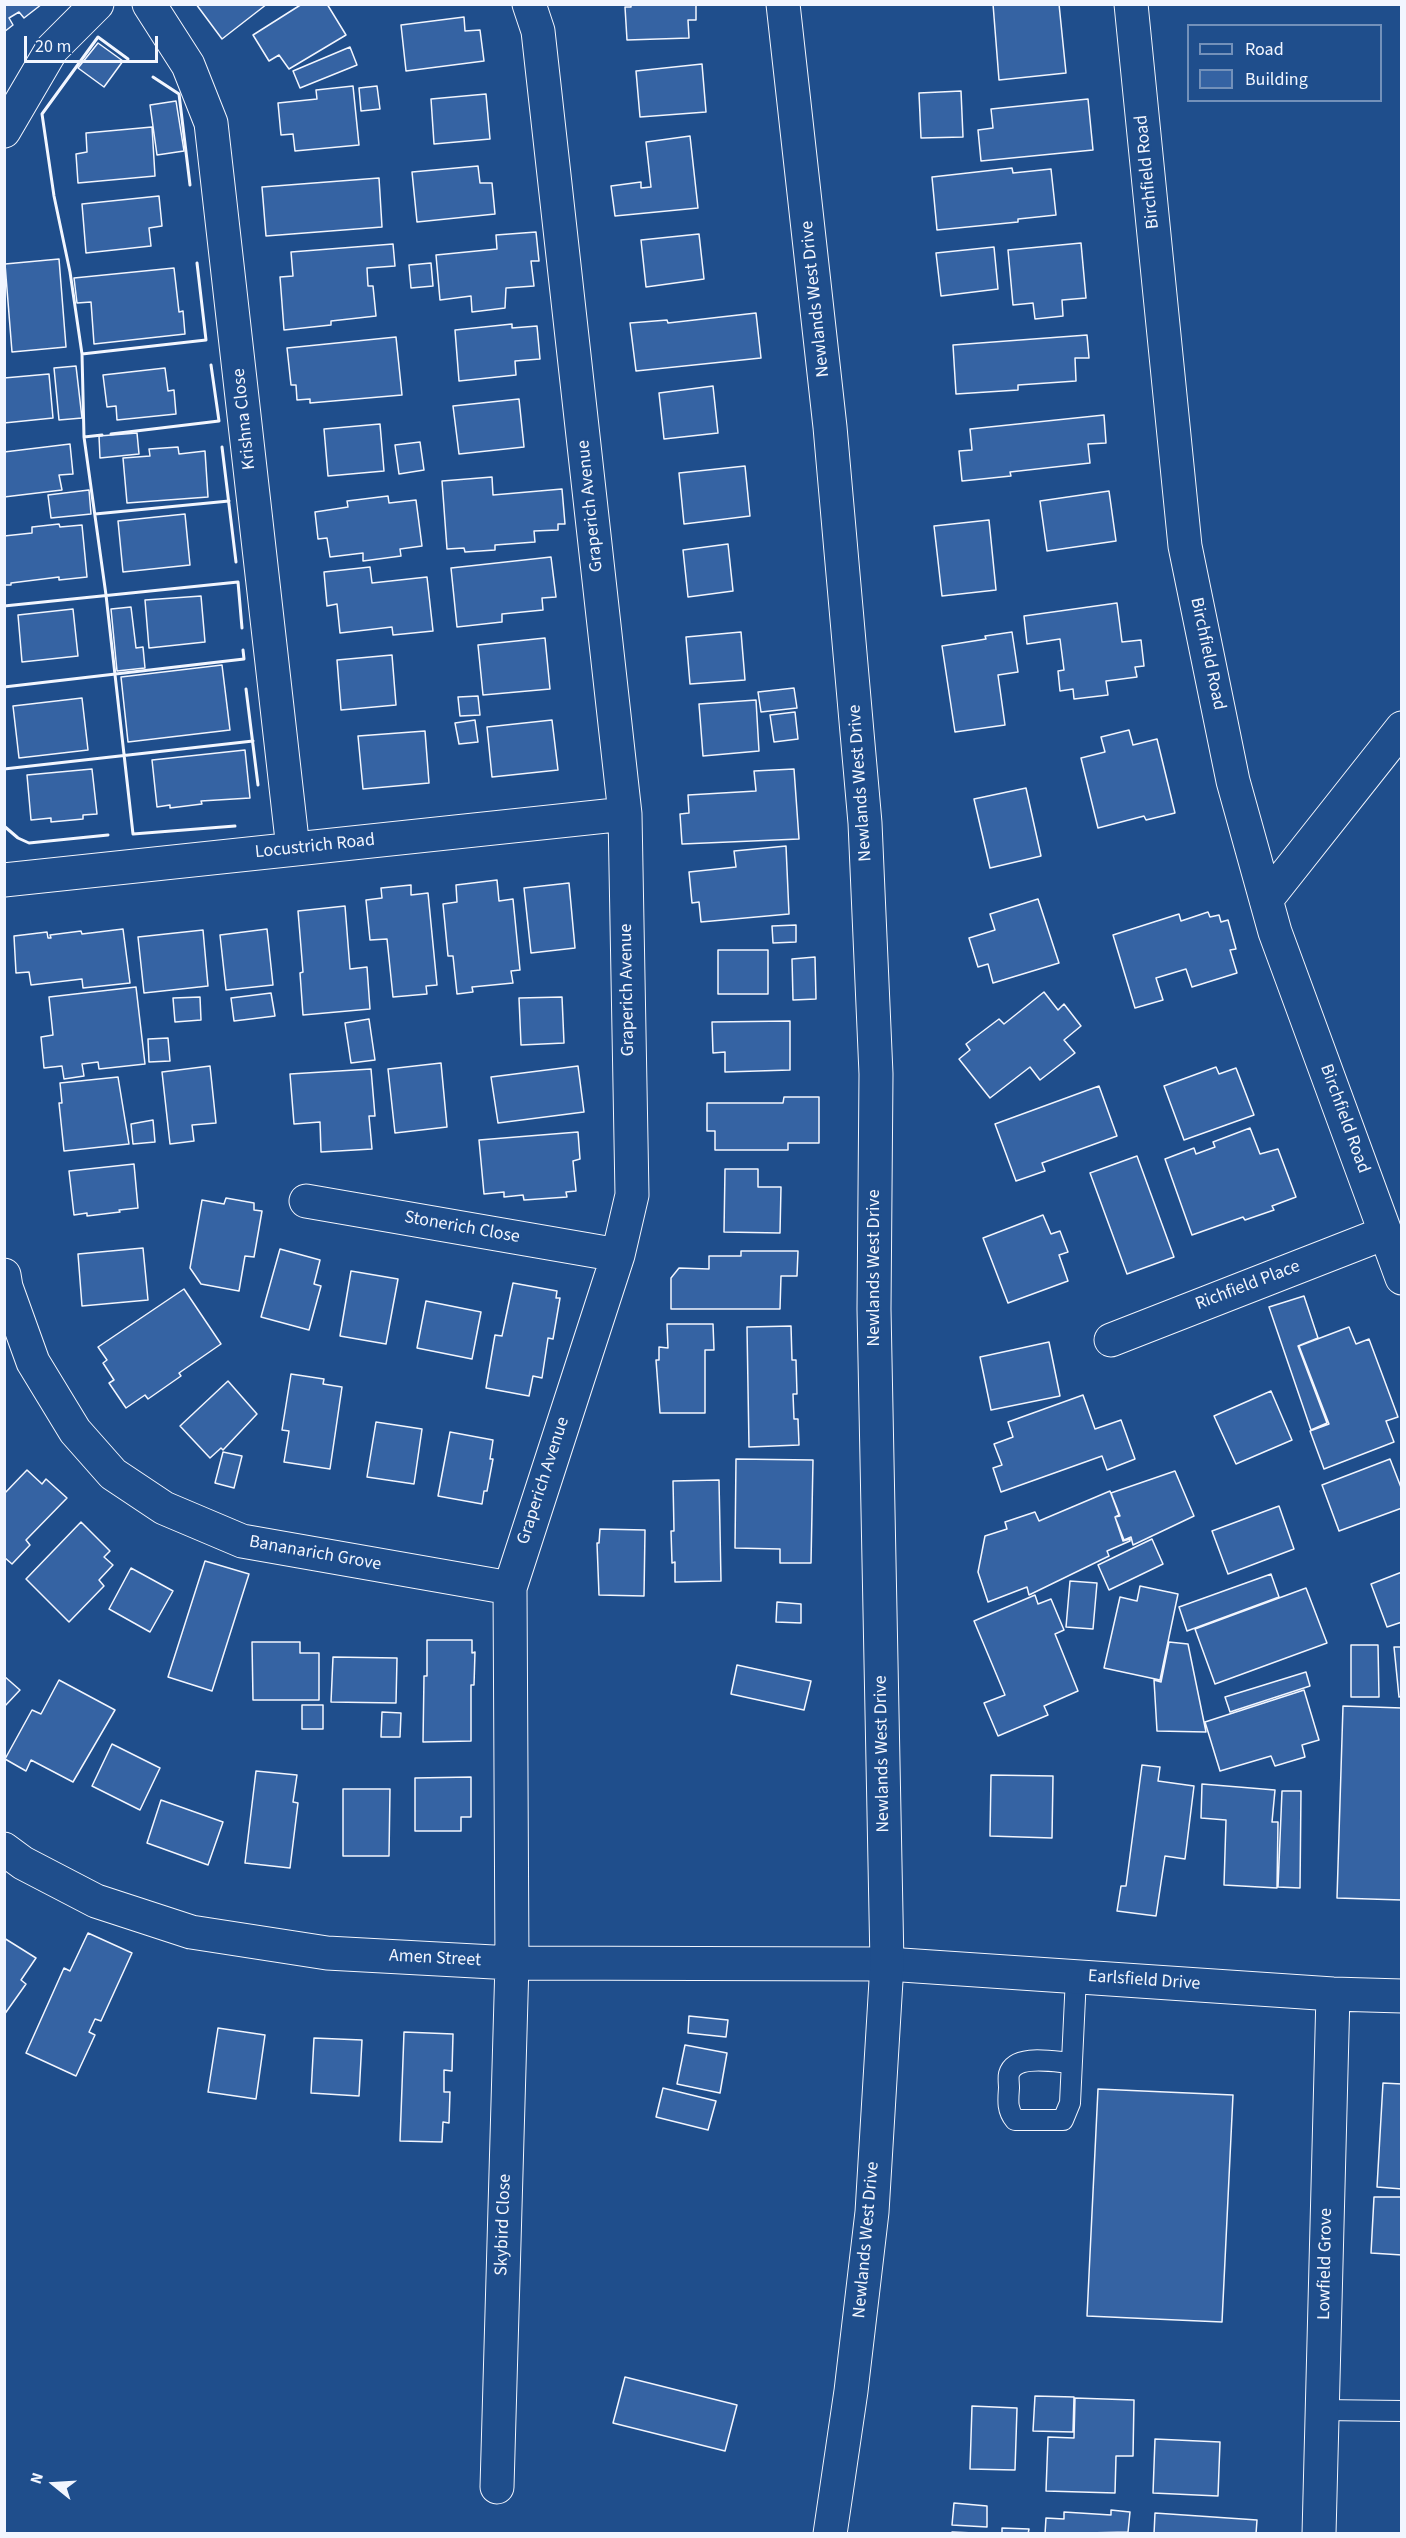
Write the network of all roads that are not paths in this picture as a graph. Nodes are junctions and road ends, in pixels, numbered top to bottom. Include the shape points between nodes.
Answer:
1 (97, 4) edge
2 (149, 4) edge
3 (529, 4) edge
4 (783, 4) edge
5 (1131, 4) edge
6 (4, 131) edge
7 (1401, 728) edge
8 (625, 814) junction
9 (293, 849) junction
10 (4, 880) edge
11 (1266, 900) junction
12 (306, 1201) dead end
13 (1385, 1233) junction
14 (618, 1254) junction
15 (4, 1275) edge
16 (1401, 1278) edge
17 (1111, 1340) dead end
18 (510, 1588) junction
19 (4, 1849) edge
20 (512, 1963) junction
21 (887, 1964) junction
22 (1076, 1977) junction
23 (1333, 1994) junction
24 (1401, 1996) edge
25 (1071, 2063) dead end
26 (1322, 2410) junction
27 (1401, 2411) edge
28 (497, 2487) dead end
29 (830, 2534) edge
30 (1319, 2534) edge

1 - 6 street via 52,49
2 - 9 street, Krishna Close via 188,65 211,123
3 - 8 street, Graperich Avenue via 538,31
4 - 21 street, Newlands West Drive via 830,427 865,823 876,1074 874,1309
5 - 11 street, Birchfield Road via 1185,546 1233,781
7 - 11 street
8 - 9 street, Locustrich Road
8 - 14 street, Graperich Avenue via 632,1195
9 - 10 street, Locustrich Road
11 - 13 street, Birchfield Road
12 - 14 street, Stonerich Close
13 - 16 street, Birchfield Road
13 - 17 street, Richfield Place
14 - 18 street, Graperich Avenue
15 - 18 street, Bananarich Grove via 33,1362 75,1431 113,1474 164,1508 242,1541
18 - 20 street, Graperich Avenue
19 - 20 street, Amen Street via 96,1901 191,1932 327,1953
20 - 21 street, Amen Street
20 - 28 street, Skybird Close
21 - 22 street, Earlsfield Drive
21 - 29 street, Newlands West Drive via 872,2212 852,2391
22 - 23 street, Earlsfield Drive
22 - 25 lane
23 - 24 street, Earlsfield Drive
23 - 26 street, Lowfield Grove
26 - 27 lane
26 - 30 street, Lowfield Grove

